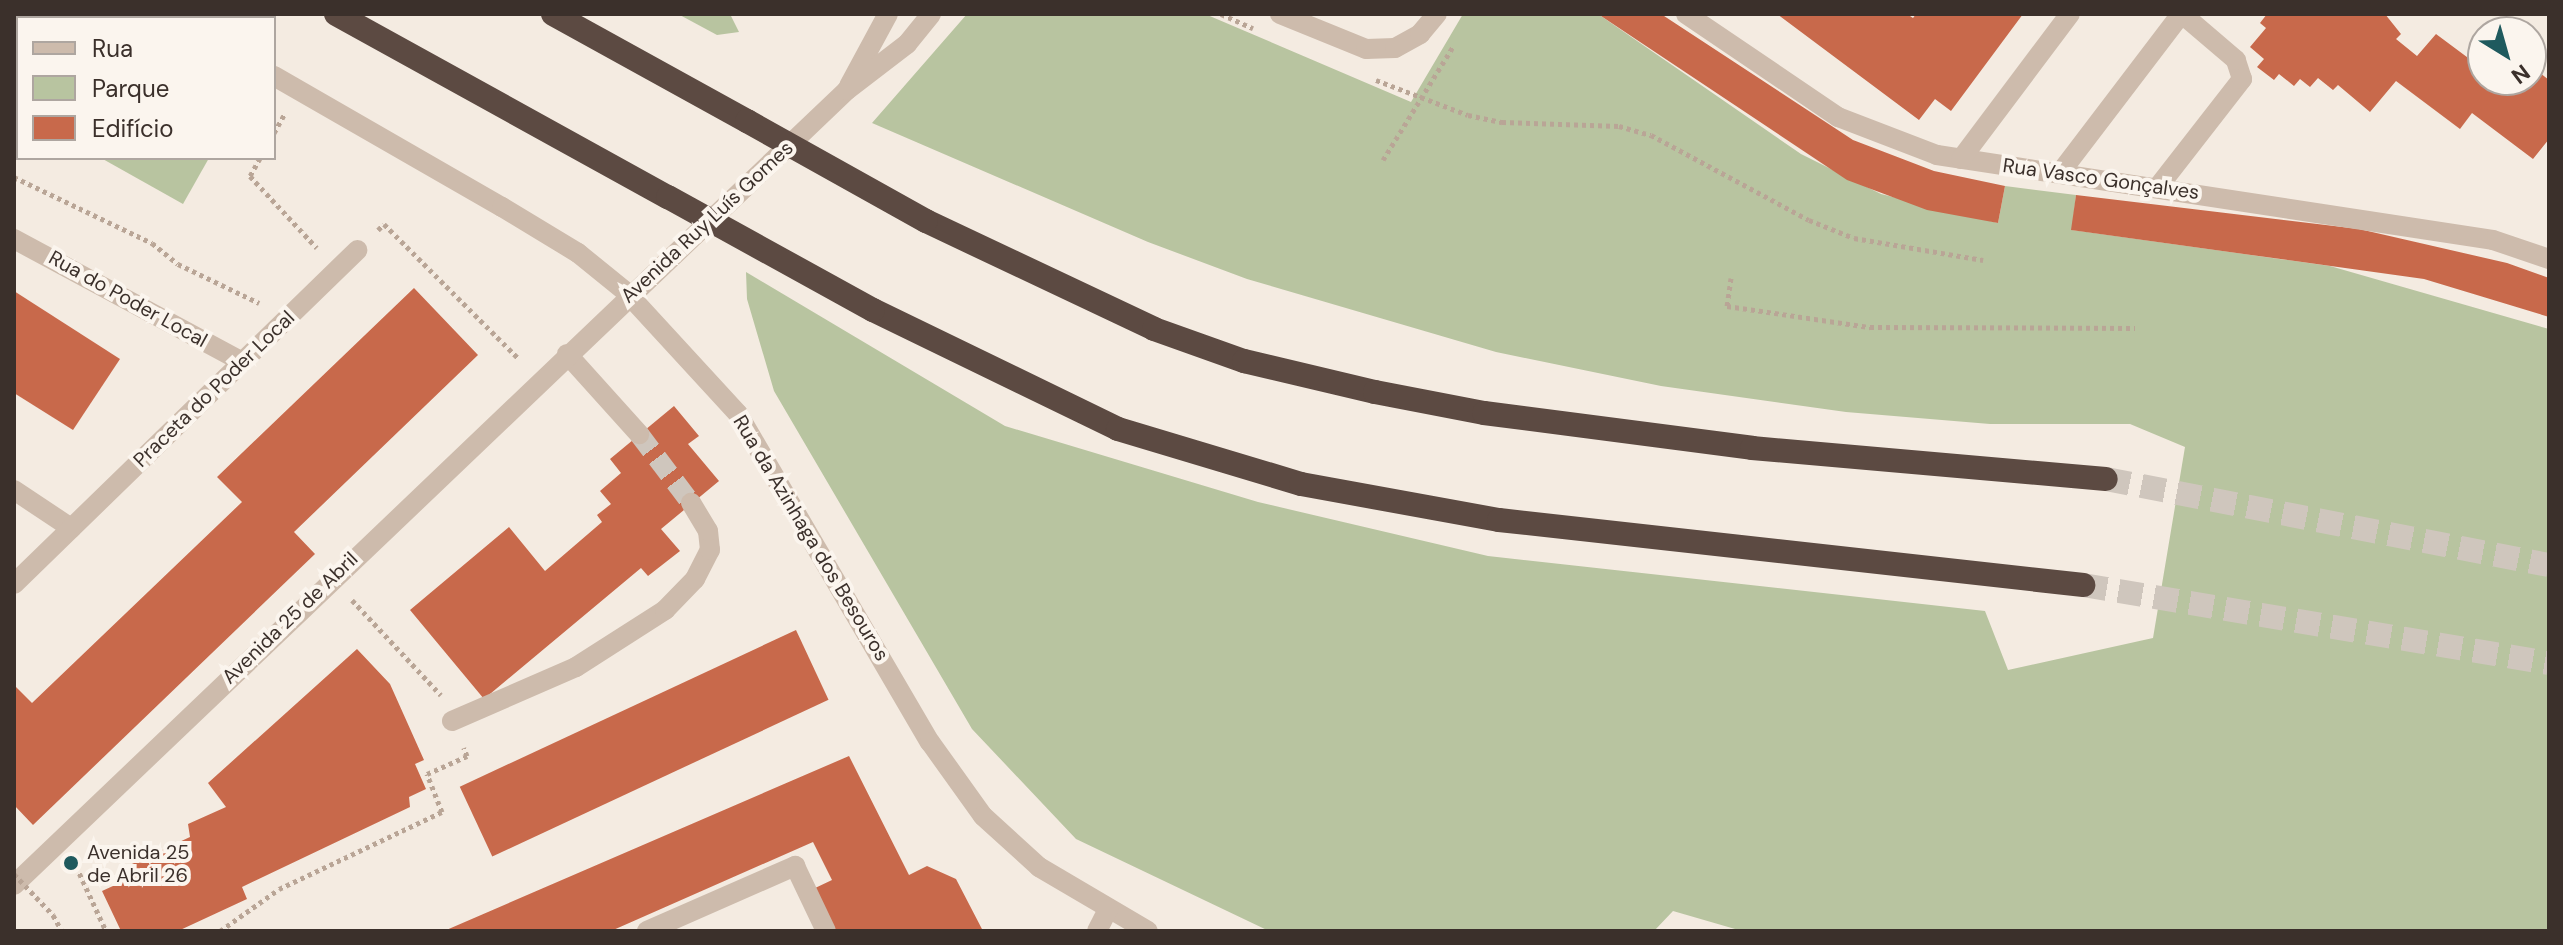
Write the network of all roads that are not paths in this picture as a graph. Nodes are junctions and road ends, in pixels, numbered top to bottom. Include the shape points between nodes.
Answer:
1 (336, 14) edge
2 (553, 14) edge
3 (888, 14) edge
4 (931, 14) edge
5 (1280, 14) edge
6 (1437, 14) edge
7 (1686, 14) edge
8 (2070, 14) edge
9 (2182, 14) edge
10 (276, 77) edge
11 (847, 90) junction
12 (1961, 159) junction
13 (2060, 173) junction
14 (2158, 187) junction
15 (14, 239) edge
16 (357, 250) dead end
17 (2549, 259) edge
18 (567, 354) junction
19 (241, 361) junction
20 (639, 434) tunnel mouth
21 (2106, 479) tunnel mouth
22 (14, 490) edge
23 (691, 503) tunnel mouth
24 (71, 528) junction
25 (14, 584) edge
26 (2083, 585) tunnel mouth
27 (452, 721) road end
28 (14, 885) edge
29 (1108, 909) junction
30 (647, 931) edge
31 (826, 931) edge
32 (1097, 931) edge
33 (1148, 931) edge

1 - 26 highway, bridge via 873,310 1118,429 1301,484 1499,520
2 - 21 highway, bridge via 926,221 1154,329 1244,361 1484,413 1752,448
3 - 11 street, Avenida Ruy Luís Gomes
4 - 11 street, Avenida Ruy Luís Gomes via 881,69
5 - 6 street via 1366,49 1395,48 1420,34
7 - 12 street, Rua Vasco Gonçalves via 1838,117
8 - 12 street
9 - 13 street
9 - 14 street via 2236,60 2242,79
10 - 29 street, Rua da Azinhaga dos Besouros, bridge via 578,253 626,292 738,414 955,780 1012,845
11 - 18 street, Avenida Ruy Luís Gomes
12 - 13 street, Rua Vasco Gonçalves
13 - 14 street, Rua Vasco Gonçalves
14 - 17 street, Rua Vasco Gonçalves via 2493,240
15 - 19 street, Rua do Poder Local
16 - 19 street, Praceta do Poder Local
18 - 20 street
18 - 28 street, Avenida 25 de Abril
19 - 24 street, Praceta do Poder Local
22 - 24 street
23 - 27 street via 708,531 710,550 695,579 665,610 576,667
24 - 25 street, Praceta do Poder Local
29 - 32 street
29 - 33 street, Rua da Azinhaga dos Besouros
30 - 31 street via 795,866

